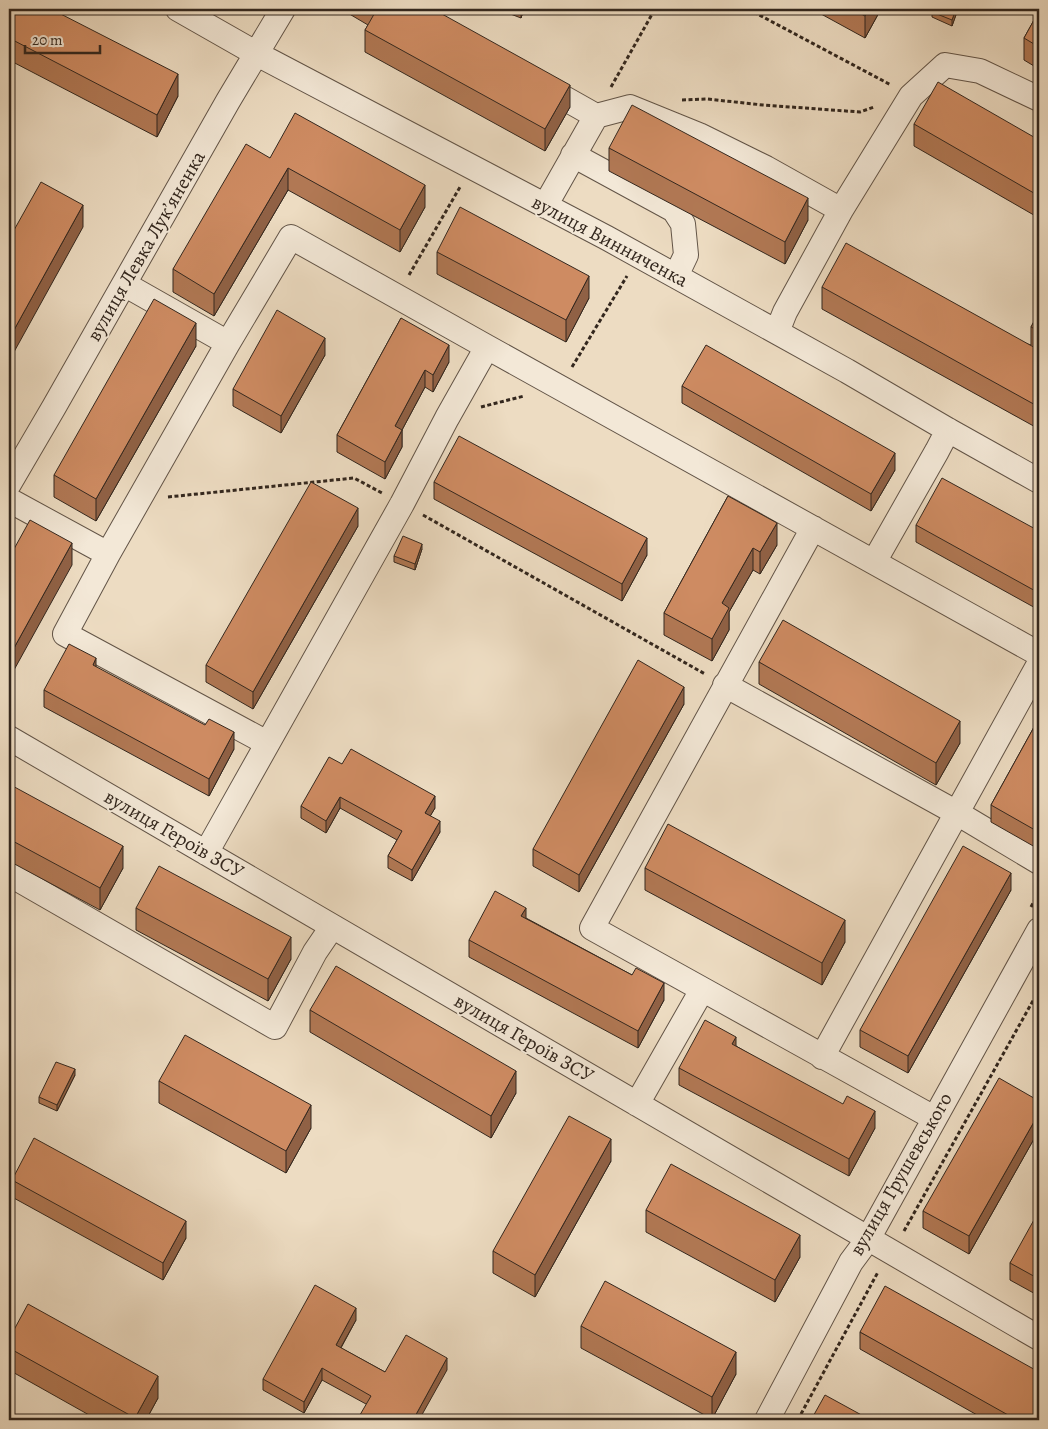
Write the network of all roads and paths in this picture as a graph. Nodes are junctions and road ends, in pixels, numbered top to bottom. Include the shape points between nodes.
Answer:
1 (178, 9) edge
2 (283, 9) edge
3 (655, 9) edge
4 (748, 9) edge
5 (257, 54) junction
6 (520, 73) edge
7 (911, 96) junction
8 (1039, 99) edge
9 (674, 101) dead end
10 (596, 116) junction
11 (573, 155) junction
12 (461, 185) dead end
13 (545, 206) junction
14 (841, 210) junction
15 (676, 276) junction
16 (124, 284) junction
17 (396, 296) junction
18 (777, 332) junction
19 (228, 343) junction
20 (487, 347) junction
21 (948, 430) junction
22 (1039, 481) edge
23 (9, 484) edge
24 (144, 491) junction
25 (9, 500) edge
26 (402, 504) junction
27 (812, 528) junction
28 (108, 554) junction
29 (874, 562) junction
30 (1039, 654) edge
31 (1039, 664) edge
32 (725, 685) junction
33 (9, 738) edge
34 (267, 743) junction
35 (957, 813) junction
36 (206, 853) junction
37 (1039, 862) edge
38 (9, 874) edge
39 (332, 926) junction
40 (1039, 930) edge
41 (702, 990) junction
42 (1039, 990) edge
43 (822, 1057) junction
44 (637, 1104) junction
45 (934, 1118) junction
46 (868, 1238) junction
47 (892, 1253) junction
48 (1039, 1338) edge
49 (767, 1420) edge
50 (797, 1420) edge

1 - 5 street, вулиця Винниченка
2 - 5 street, вулиця Левка Лукʼяненка
3 - 10 path
4 - 7 path
5 - 13 street, вулиця Винниченка
5 - 16 street, вулиця Левка Лукʼяненка
6 - 10 street
7 - 8 street via 945,65 980,71
7 - 9 path via 860,112 707,99
7 - 14 street
10 - 11 street
10 - 14 street via 630,107 700,135
11 - 13 street
11 - 15 street via 674,210 683,224 686,255
12 - 17 path
13 - 15 street, вулиця Винниченка
14 - 18 street
15 - 18 street, вулиця Винниченка
16 - 19 street
16 - 23 street, вулиця Левка Лукʼяненка
17 - 19 street via 291,237
17 - 20 street
18 - 21 street, вулиця Винниченка
19 - 24 street
20 - 26 street
20 - 27 street
21 - 22 street, вулиця Винниченка
21 - 29 street
24 - 26 path via 166,498 354,478
24 - 28 street
25 - 28 street
26 - 32 path
26 - 34 street
27 - 29 street
27 - 32 street
28 - 34 street via 65,634
29 - 30 street
31 - 35 street
32 - 35 street
32 - 41 street via 592,928
33 - 36 street, вулиця Героїв ЗСУ
34 - 36 street
35 - 37 street
35 - 43 street
36 - 39 street, вулиця Героїв ЗСУ
38 - 39 street via 275,1027
39 - 44 street, вулиця Героїв ЗСУ
40 - 45 street, вулиця Грушевського
41 - 43 street
41 - 44 street
42 - 47 path
43 - 45 street
44 - 46 street, вулиця Героїв ЗСУ
45 - 46 street, вулиця Грушевського
46 - 47 street, вулиця Героїв ЗСУ
46 - 49 street, вулиця Грушевського via 851,1262
47 - 48 street, вулиця Героїв ЗСУ
47 - 50 path via 875,1277

